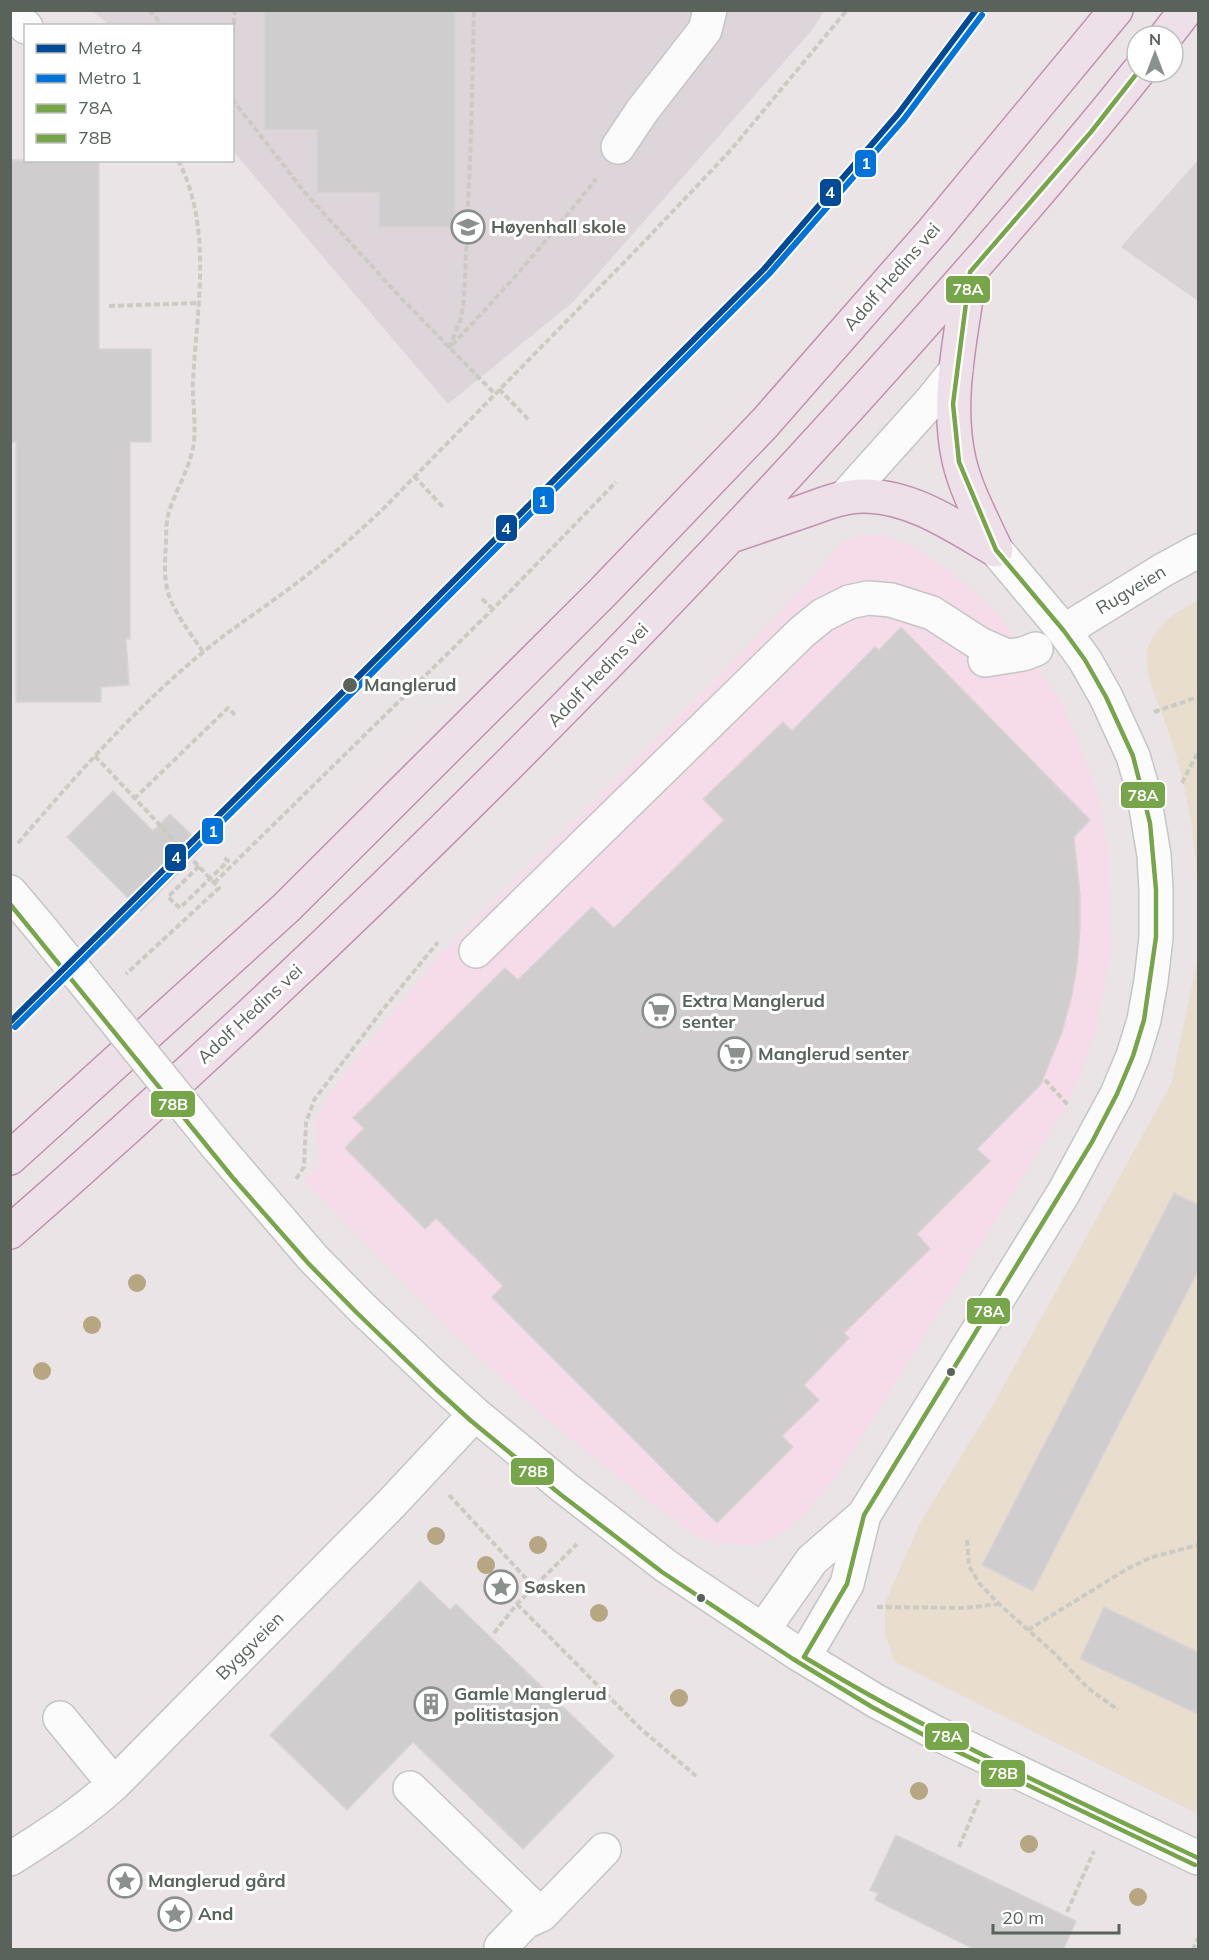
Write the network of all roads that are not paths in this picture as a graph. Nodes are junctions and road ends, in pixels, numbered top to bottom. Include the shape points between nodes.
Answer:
1 (710, 10) edge
2 (1116, 10) edge
3 (1186, 10) edge
4 (10, 13) edge
5 (1175, 24) edge
6 (24, 25) edge
7 (1129, 84) edge
8 (618, 147) road end
9 (969, 272) junction
10 (956, 370) junction
11 (844, 498) junction
12 (730, 536) junction
13 (996, 550) junction
14 (1198, 551) edge
15 (1064, 631) junction
16 (969, 663) dead end
17 (10, 892) edge
18 (476, 951) dead end
19 (10, 1158) edge
20 (10, 1232) edge
21 (475, 1414) junction
22 (864, 1515) junction
23 (763, 1630) junction
24 (804, 1657) junction
25 (60, 1718) dead end
26 (114, 1784) junction
27 (410, 1788) dead end
28 (604, 1850) dead end
29 (10, 1858) edge
30 (1198, 1858) edge
31 (541, 1915) junction
32 (501, 1947) dead end

1 - 8 street via 705,30
2 - 19 highway, Adolf Hedins vei via 941,221 765,423 603,592 285,908
3 - 5 highway
4 - 6 street
7 - 9 highway, Adolf Hedins vei
9 - 10 highway
9 - 12 highway, Adolf Hedins vei
10 - 11 street
10 - 13 highway via 952,404 959,462
11 - 12 highway
11 - 13 highway via 866,496 914,506
12 - 20 highway, Adolf Hedins vei via 446,829 101,1152
13 - 15 street
14 - 15 street, Rugveien
15 - 22 street via 1085,660 1121,726 1150,823 1156,937 1144,1020 1117,1094 1092,1142
16 - 18 street via 1021,652 980,644 932,613 891,600 868,598 849,602 823,615
17 - 21 street, bridge via 268,1207 362,1308
21 - 23 street via 666,1566
21 - 26 street, Byggveien
22 - 23 street via 812,1560
22 - 24 street via 847,1584
23 - 24 street
24 - 30 street via 936,1733
25 - 26 street
26 - 29 street, Byggveien via 76,1816
27 - 31 street
28 - 31 street
31 - 32 street via 525,1922

